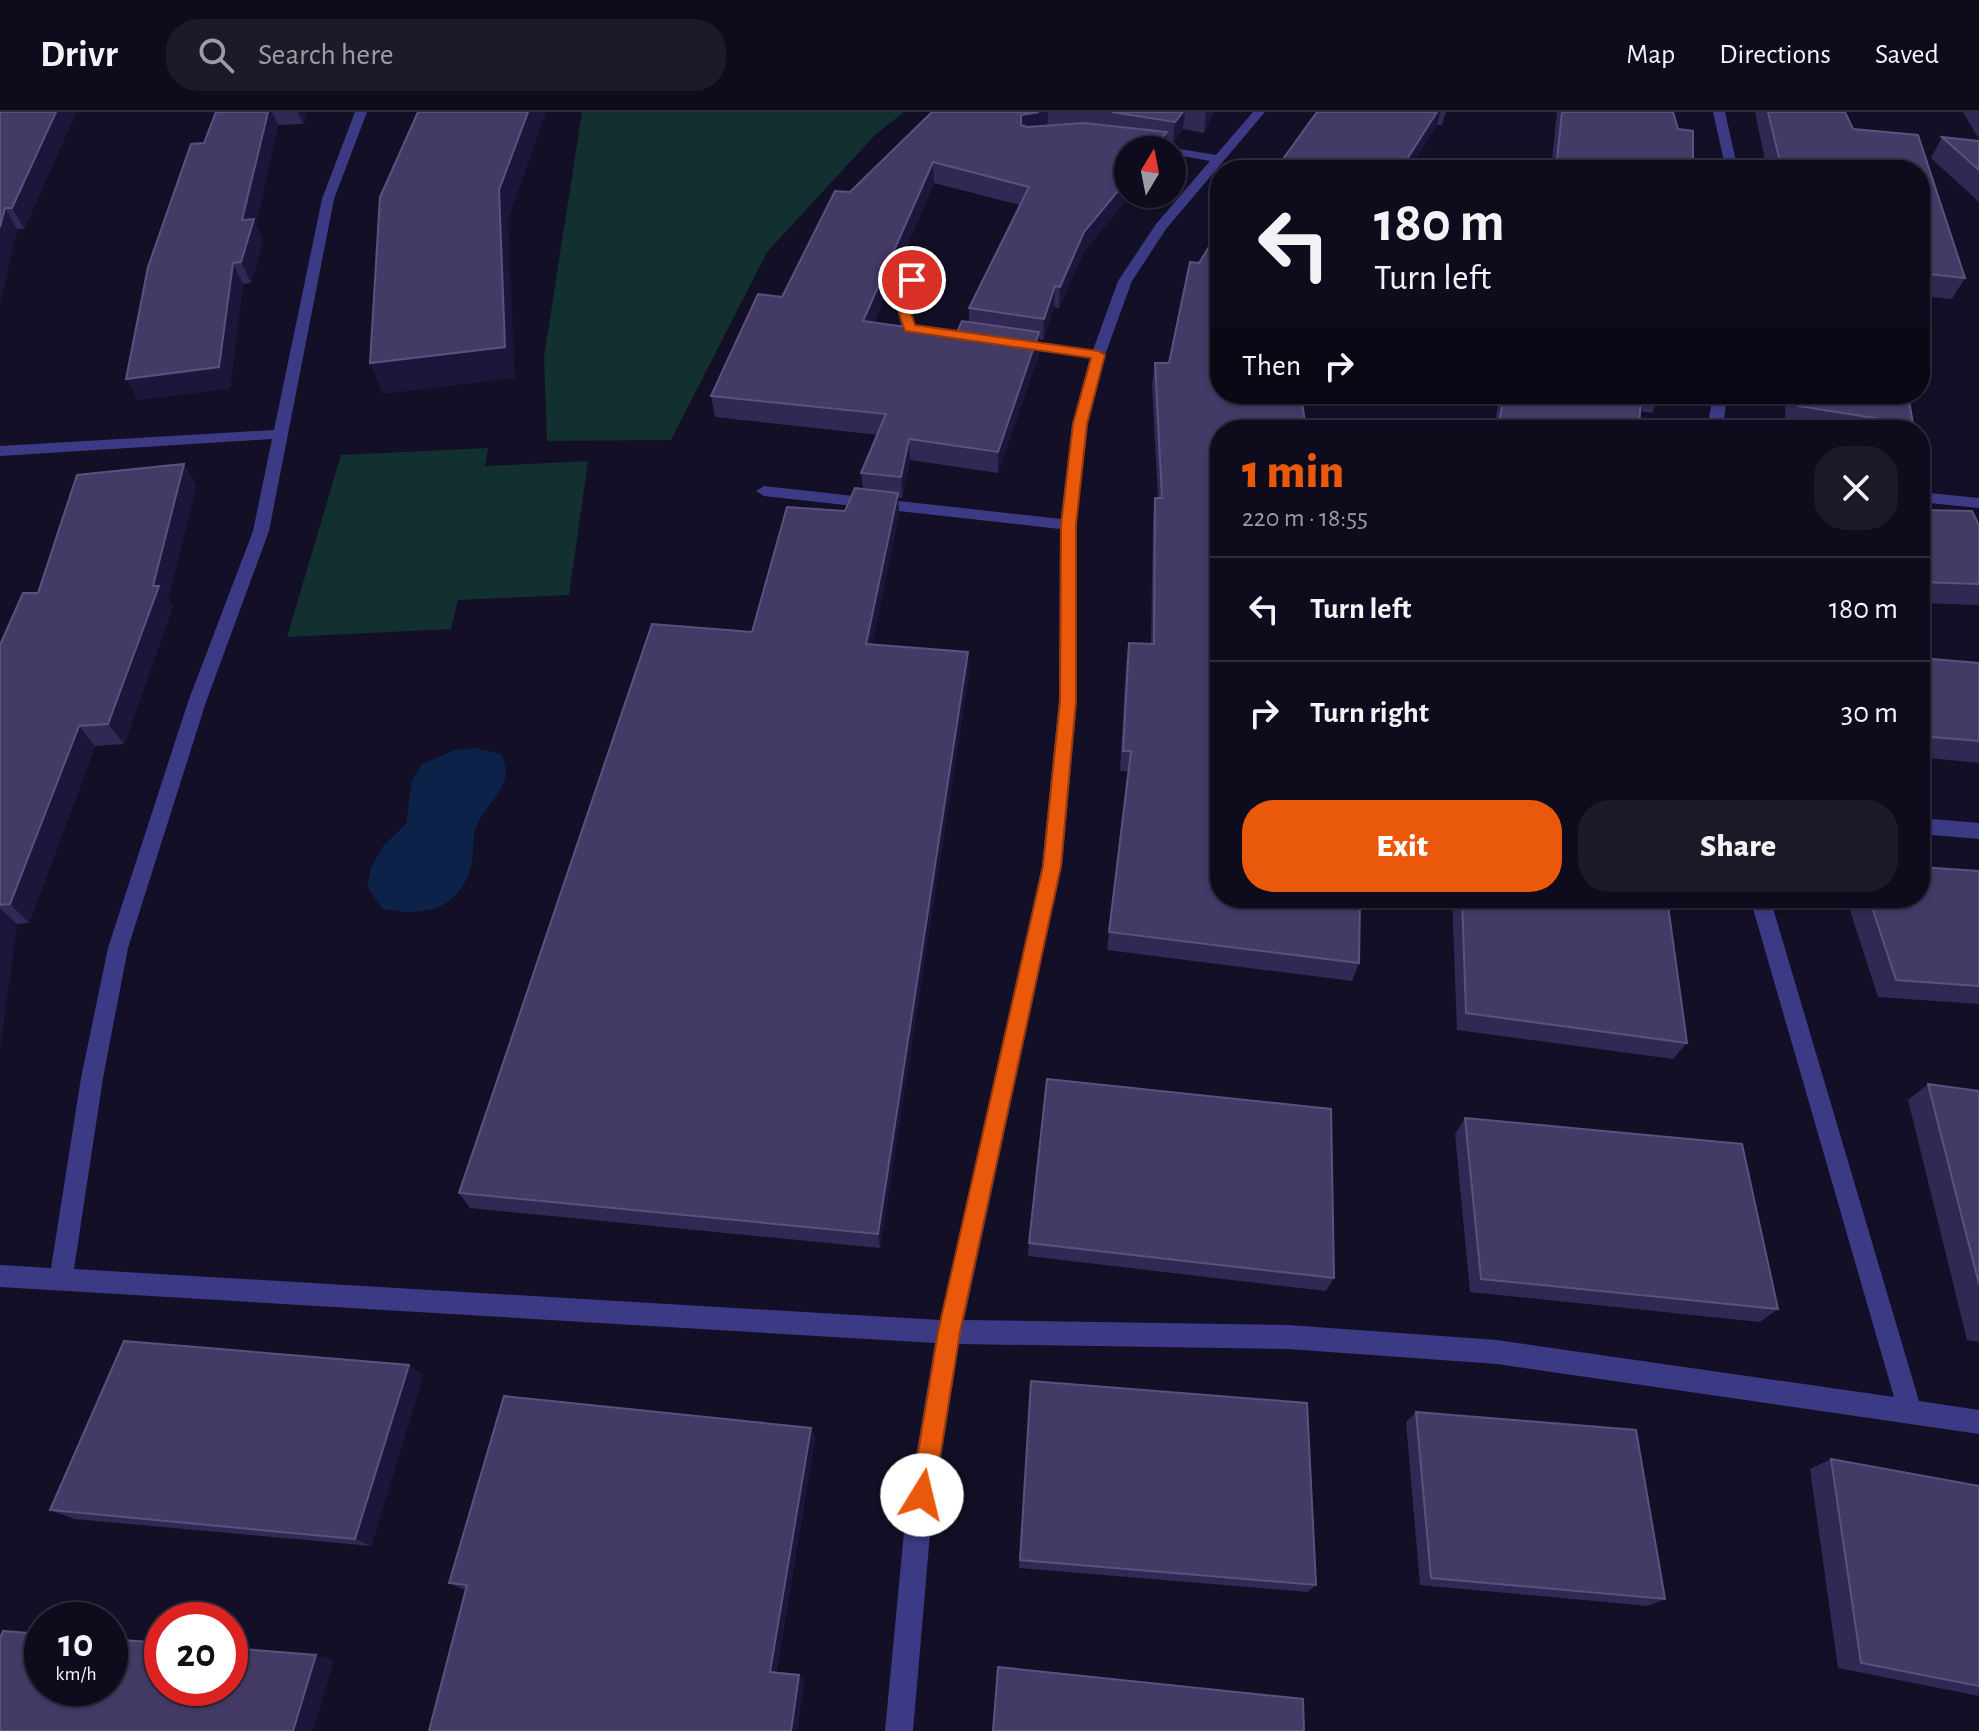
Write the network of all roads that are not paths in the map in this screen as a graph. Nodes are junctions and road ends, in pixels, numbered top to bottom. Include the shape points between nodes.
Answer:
1 (361, 112) edge
2 (1259, 112) edge
3 (1719, 112) edge
4 (1186, 153) edge
5 (1219, 159) joint
6 (1730, 160) edge
7 (1210, 170) edge
8 (912, 280) dead end
9 (941, 333) edge
10 (1004, 342) edge
11 (1098, 355) junction
12 (283, 434) junction
13 (0, 451) edge
14 (764, 491) dead end
15 (1930, 498) edge
16 (1979, 503) edge
17 (1068, 525) junction
18 (1930, 827) edge
19 (1979, 831) edge
20 (1763, 908) edge
21 (0, 1276) edge
22 (61, 1280) junction
23 (949, 1332) junction
24 (1910, 1411) junction
25 (1979, 1422) edge
26 (899, 1731) edge

1 - 12 lane via 328,199
2 - 5 lane
3 - 6 lane
4 - 5 lane
7 - 11 lane via 1161,227 1125,281
8 - 9 lane via 905,313 909,328
10 - 11 lane
11 - 17 lane via 1080,424
12 - 13 lane
12 - 22 lane via 261,531 197,702 118,948
14 - 17 lane
15 - 16 lane
17 - 23 lane via 1068,701 1052,866
18 - 19 lane
20 - 24 lane
21 - 22 lane
22 - 23 lane
23 - 24 lane via 1288,1337 1497,1352
23 - 26 lane via 918,1522
24 - 25 lane

